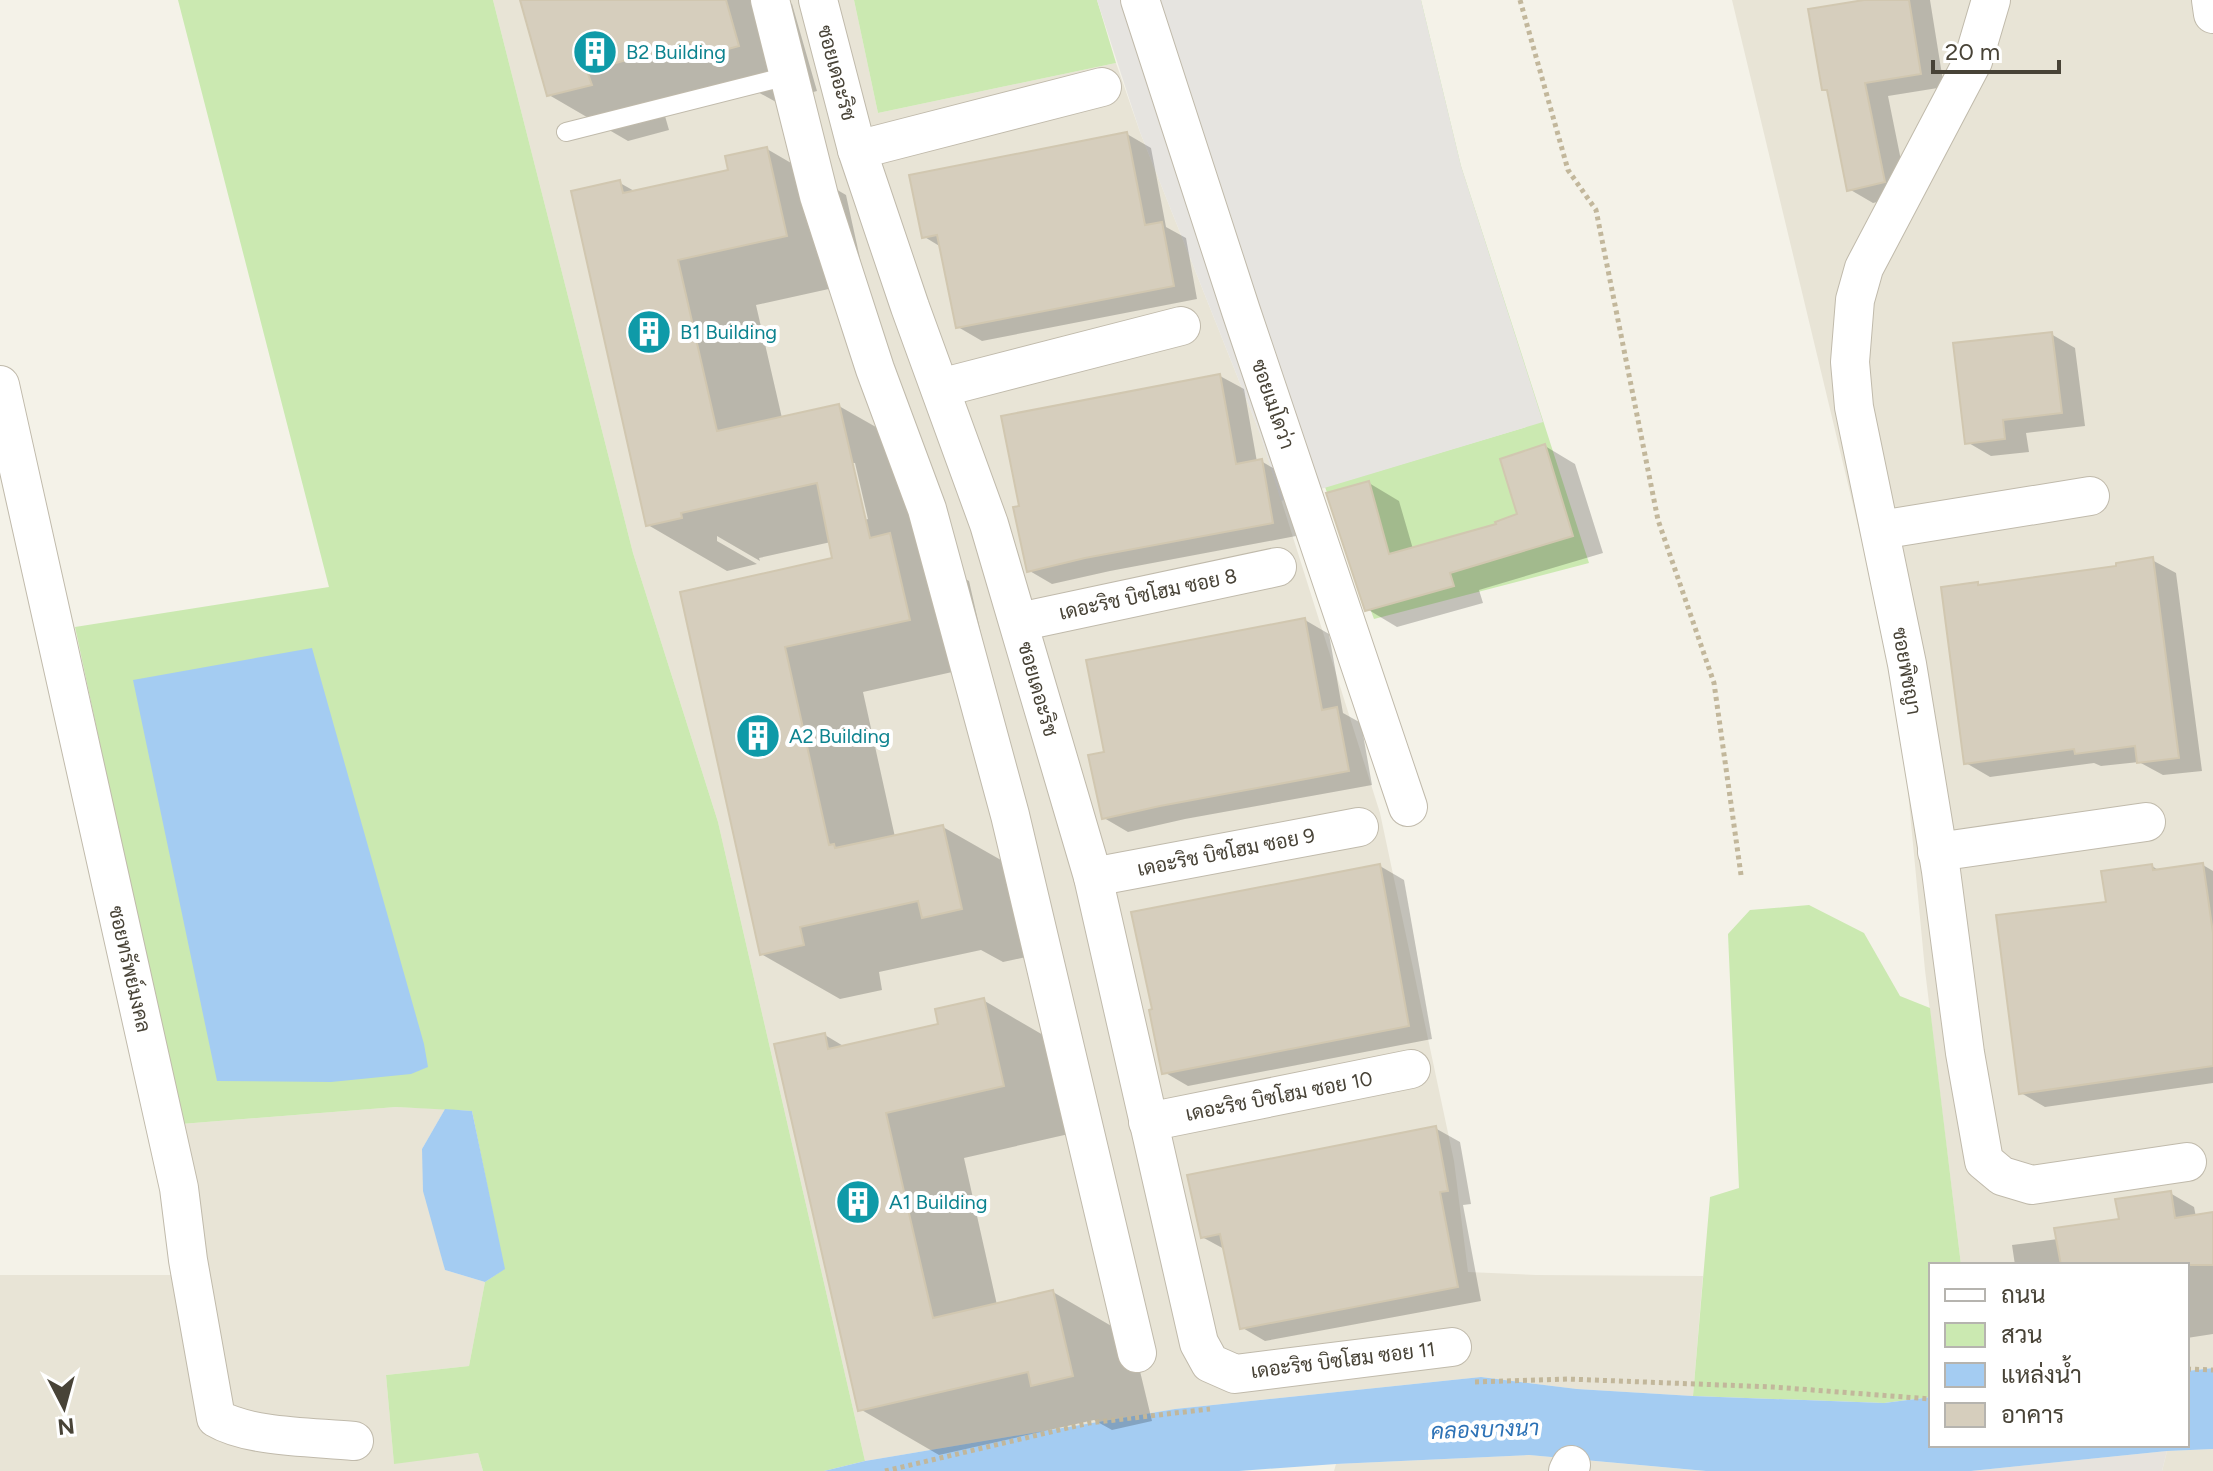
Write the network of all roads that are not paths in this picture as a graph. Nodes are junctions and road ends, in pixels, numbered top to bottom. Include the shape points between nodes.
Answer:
1 (770, 0) edge
2 (818, 0) edge
3 (1140, 0) edge
4 (1991, 0) edge
5 (2211, 0) edge
6 (2213, 14) edge
7 (788, 76) junction
8 (1102, 87) dead end
9 (566, 132) dead end
10 (857, 150) junction
11 (1181, 326) dead end
12 (0, 385) edge
13 (940, 388) junction
14 (2090, 496) dead end
15 (1880, 530) junction
16 (1277, 567) dead end
17 (1019, 622) junction
18 (1408, 807) dead end
19 (2146, 822) dead end
20 (1359, 827) dead end
21 (1937, 852) junction
22 (1093, 877) junction
23 (1411, 1069) dead end
24 (1148, 1122) junction
25 (2187, 1162) dead end
26 (1137, 1353) dead end
27 (1456, 1365) road end
28 (1235, 1374) joint
29 (354, 1441) dead end

1 - 7 street
2 - 10 street, ซอยเดอะริช
3 - 18 street, ซอยเมโดว่า
4 - 15 street, ซอยพิชญา via 1973,61 1864,268 1855,300 1850,362 1854,407
5 - 6 street
7 - 9 lane
7 - 26 street via 823,210 931,523 1010,815
8 - 10 street
10 - 13 street, ซอยเดอะริช
11 - 13 street
12 - 29 street, ซอยทรัพย์มงคล via 179,1188 216,1418 251,1431
13 - 17 street, ซอยเดอะริช
14 - 15 street
15 - 21 street, ซอยพิชญา
16 - 17 street, เดอะริช บิซโฮม ซอย 8
17 - 22 street, ซอยเดอะริช
19 - 21 street
20 - 22 street, เดอะริช บิซโฮม ซอย 9
21 - 25 street, ซอยพิชญา via 1984,1161 2002,1176 2032,1185
22 - 24 street, ซอยเดอะริช
23 - 24 street, เดอะริช บิซโฮม ซอย 10
24 - 28 street, ซอยเดอะริช via 1199,1343 1210,1363
27 - 28 street, เดอะริช บิซโฮม ซอย 11

